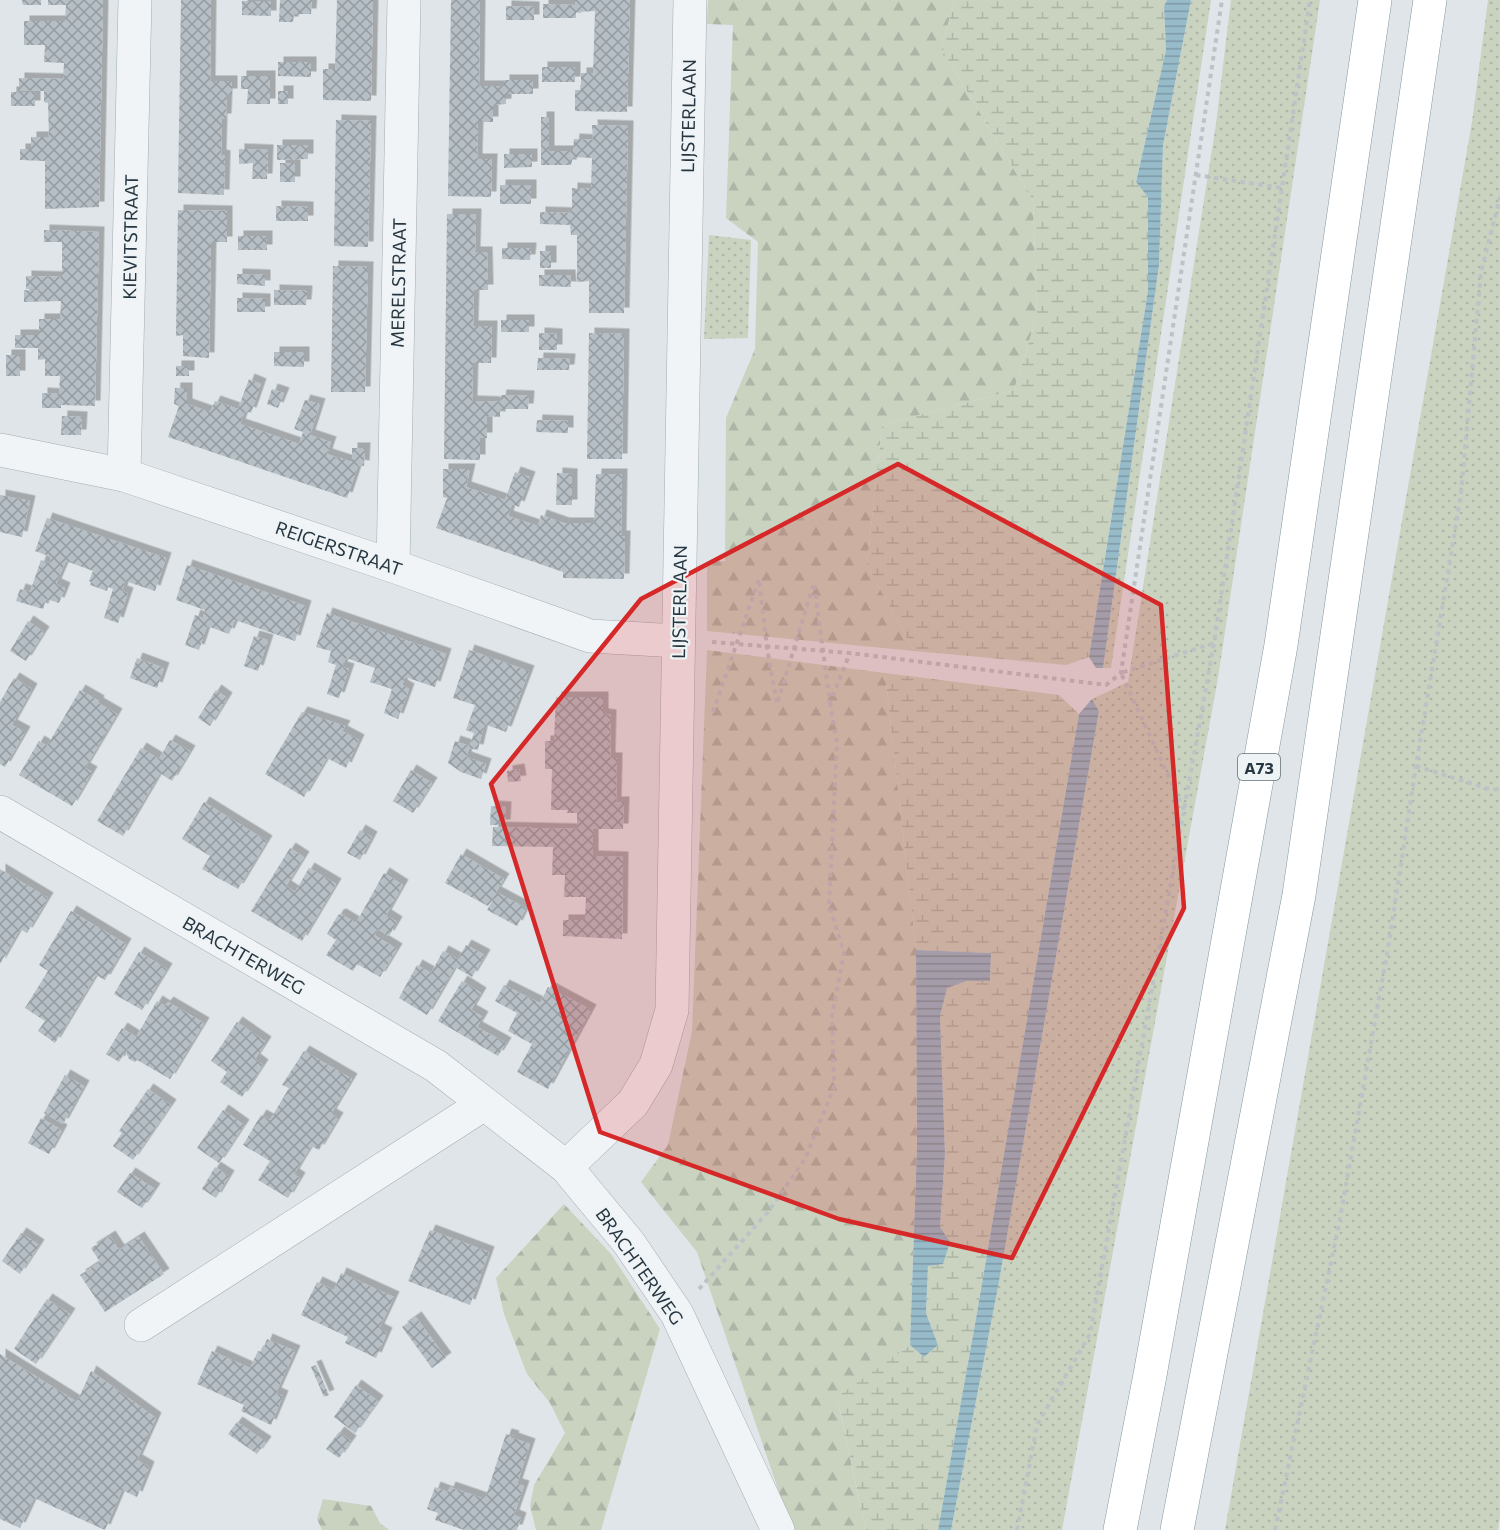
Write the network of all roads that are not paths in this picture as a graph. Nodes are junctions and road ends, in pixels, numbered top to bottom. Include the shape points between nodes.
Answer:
1 (135, 0) edge
2 (404, 0) edge
3 (690, 0) edge
4 (1375, 0) edge
5 (1430, 0) edge
6 (0, 450) edge
7 (124, 475) junction
8 (393, 566) junction
9 (678, 640) junction
10 (0, 812) edge
11 (484, 1104) junction
12 (566, 1167) junction
13 (141, 1325) dead end
14 (778, 1530) edge
15 (1120, 1530) edge
16 (1178, 1530) edge

1 - 7 street, KIEVITSTRAAT
2 - 8 street, MERELSTRAAT
3 - 9 street, LIJSTERLAAN
4 - 15 highway, A73 via 1281,645
5 - 16 highway via 1299,895
6 - 7 street, REIGERSTRAAT
7 - 8 street, REIGERSTRAAT
8 - 9 street, REIGERSTRAAT via 590,636
9 - 12 street, LIJSTERLAAN via 672,1010 656,1065 633,1103
10 - 11 street, BRACHTERWEG via 436,1066
11 - 12 street, BRACHTERWEG
11 - 13 street
12 - 14 street, BRACHTERWEG via 629,1243 677,1314

